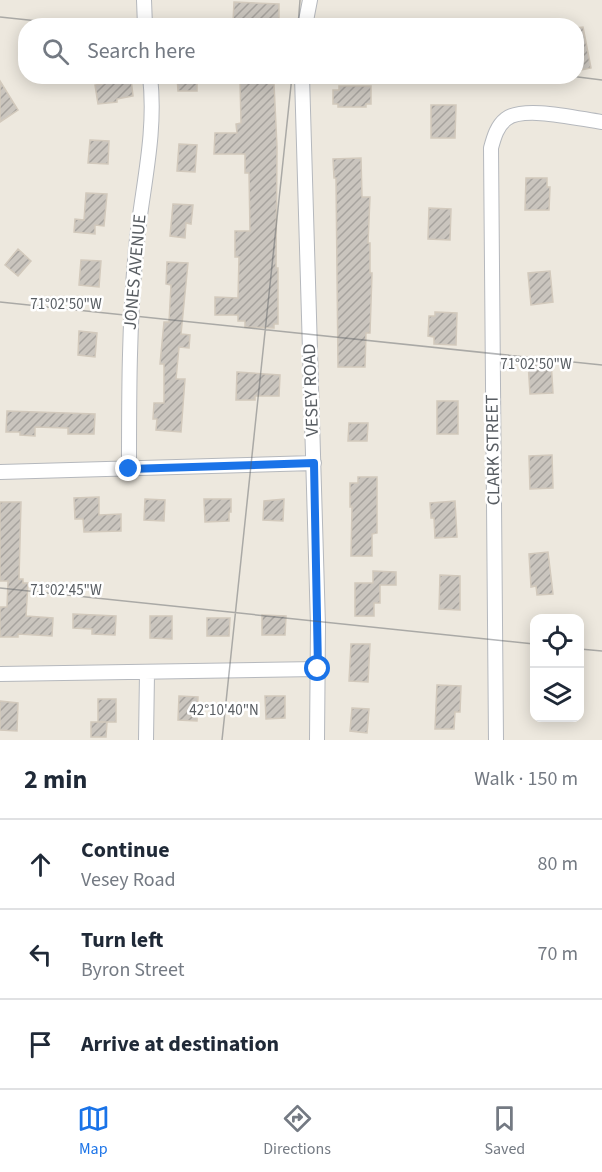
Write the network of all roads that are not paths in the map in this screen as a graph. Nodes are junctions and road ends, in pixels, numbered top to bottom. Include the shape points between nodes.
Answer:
1 (144, 0) edge
2 (310, 0) edge
3 (145, 18) edge
4 (307, 18) edge
5 (150, 84) edge
6 (302, 84) edge
7 (602, 122) edge
8 (314, 463) junction
9 (129, 469) junction
10 (0, 472) edge
11 (318, 669) junction
12 (147, 673) junction
13 (0, 674) edge
14 (146, 740) edge
15 (317, 740) edge
16 (496, 740) edge

1 - 3 street
2 - 4 street
5 - 9 street, JONES AVENUE via 152,121 131,313
6 - 8 street, VESEY ROAD
7 - 16 street, CLARK STREET via 515,114 496,131 492,148
8 - 9 street
8 - 11 street, VESEY ROAD
9 - 10 street
11 - 12 street
11 - 15 street, VESEY ROAD
12 - 13 street
12 - 14 street

